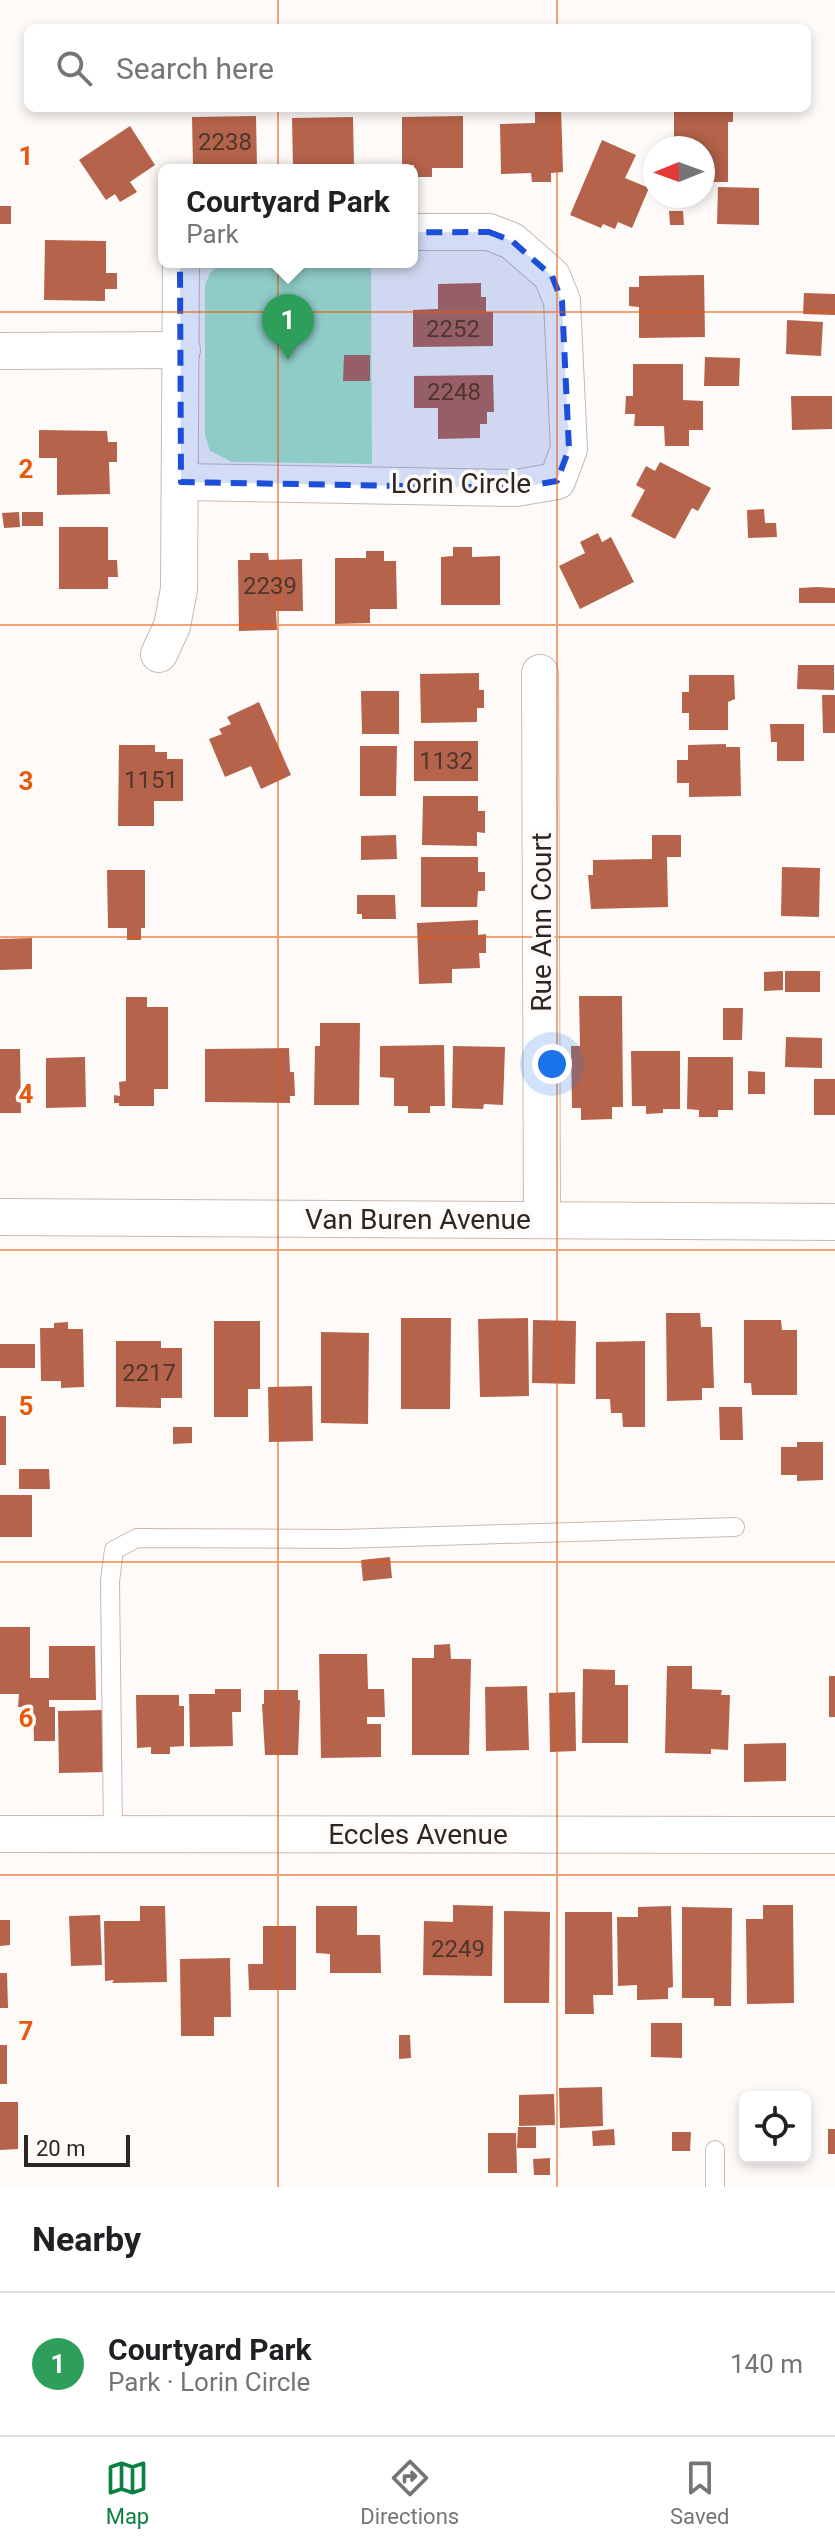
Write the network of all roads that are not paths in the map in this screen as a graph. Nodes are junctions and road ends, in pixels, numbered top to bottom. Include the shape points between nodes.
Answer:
1 (418, 232) edge
2 (181, 268) edge
3 (182, 350) junction
4 (0, 351) edge
5 (181, 482) junction
6 (159, 654) dead end
7 (540, 673) dead end
8 (0, 1217) edge
9 (542, 1219) junction
10 (835, 1222) edge
11 (735, 1527) dead end
12 (0, 1834) edge
13 (113, 1834) junction
14 (835, 1835) edge
15 (715, 2150) dead end
16 (715, 2187) edge

1 - 5 street, Lorin Circle via 489,232 512,241 552,276 562,301 569,449 557,481 516,488
2 - 3 street
3 - 4 street
3 - 5 street
5 - 6 street via 179,589 172,626
7 - 9 street, Rue Ann Court
8 - 9 street, Van Buren Avenue
9 - 10 street, Van Buren Avenue
11 - 13 lane via 342,1539 137,1538 114,1550 110,1581
12 - 13 street, Eccles Avenue
13 - 14 street, Eccles Avenue
15 - 16 lane

